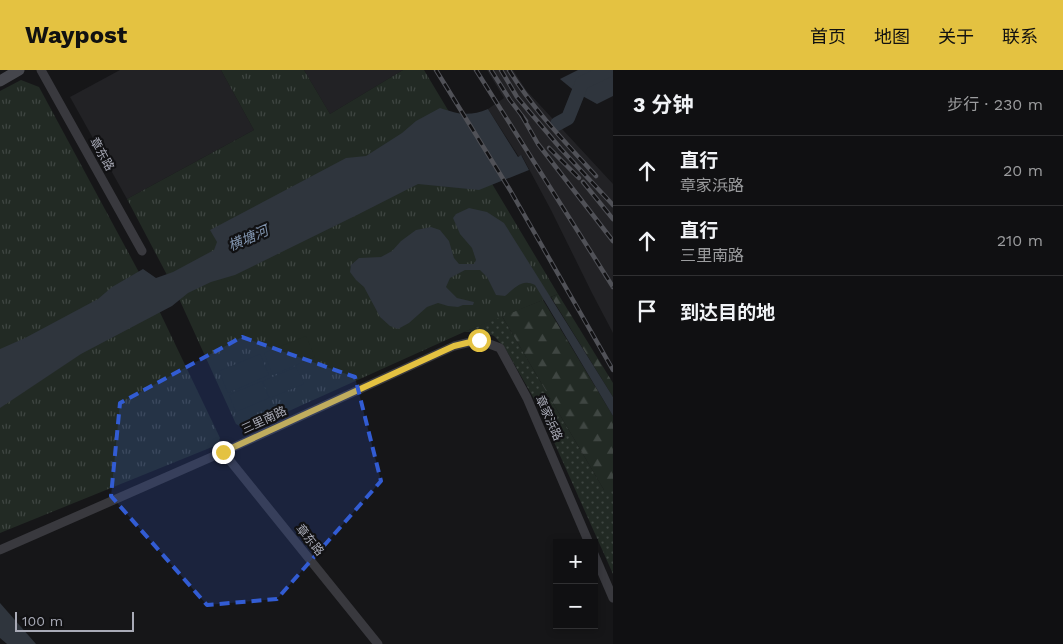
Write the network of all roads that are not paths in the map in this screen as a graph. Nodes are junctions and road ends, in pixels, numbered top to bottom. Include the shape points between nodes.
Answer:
1 (8, 70) edge
2 (20, 70) edge
3 (41, 70) edge
4 (0, 74) edge
5 (0, 81) edge
6 (142, 251) dead end
7 (454, 346) joint
8 (223, 452) junction
9 (587, 539) edge
10 (0, 550) edge
11 (598, 563) edge
12 (613, 598) edge
13 (378, 644) edge

1 - 4 main road
2 - 5 main road
3 - 6 street, 章东路
7 - 8 street, 三里南路
7 - 9 street, 章家浜路 via 479,340 500,348 527,398
8 - 10 street, 三里南路
8 - 13 street, 章东路
11 - 12 street

